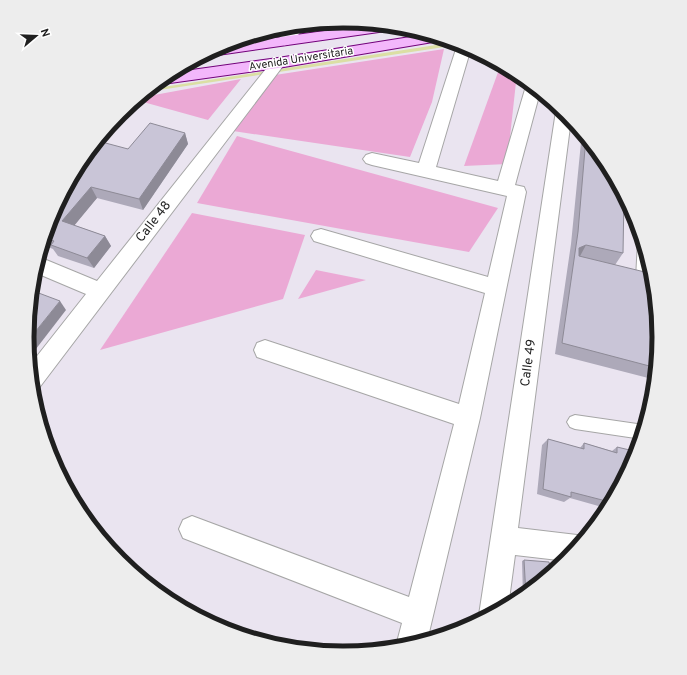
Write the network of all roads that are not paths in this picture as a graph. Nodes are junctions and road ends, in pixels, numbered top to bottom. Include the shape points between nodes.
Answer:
1 (368, 29) edge
2 (291, 33) edge
3 (425, 39) edge
4 (284, 41) junction
5 (235, 48) edge
6 (462, 52) edge
7 (278, 63) junction
8 (178, 76) edge
9 (532, 92) edge
10 (563, 120) edge
11 (372, 159) dead end
12 (426, 171) junction
13 (505, 189) junction
14 (321, 236) dead end
15 (43, 267) edge
16 (629, 275) edge
17 (647, 279) edge
18 (497, 288) junction
19 (100, 292) junction
20 (265, 350) dead end
21 (37, 374) edge
22 (468, 418) junction
23 (575, 422) dead end
24 (639, 431) edge
25 (192, 529) dead end
26 (504, 540) junction
27 (570, 548) edge
28 (494, 608) edge
29 (418, 615) junction
30 (413, 639) edge

1 - 4 main road, Avenida Universitaria
2 - 4 street
3 - 7 main road, Avenida Universitaria
4 - 5 main road, Avenida Universitaria
6 - 12 street
7 - 8 main road, Avenida Universitaria
7 - 19 street, Calle 48
9 - 13 street
10 - 26 street, Calle 49
11 - 12 street
12 - 13 street
13 - 18 street via 517,192
14 - 18 street
15 - 19 street
16 - 17 lane
18 - 22 street
19 - 21 street, Calle 48
20 - 22 street
22 - 29 street
23 - 24 lane
25 - 29 street
26 - 27 street
26 - 28 street, Calle 49
29 - 30 street

